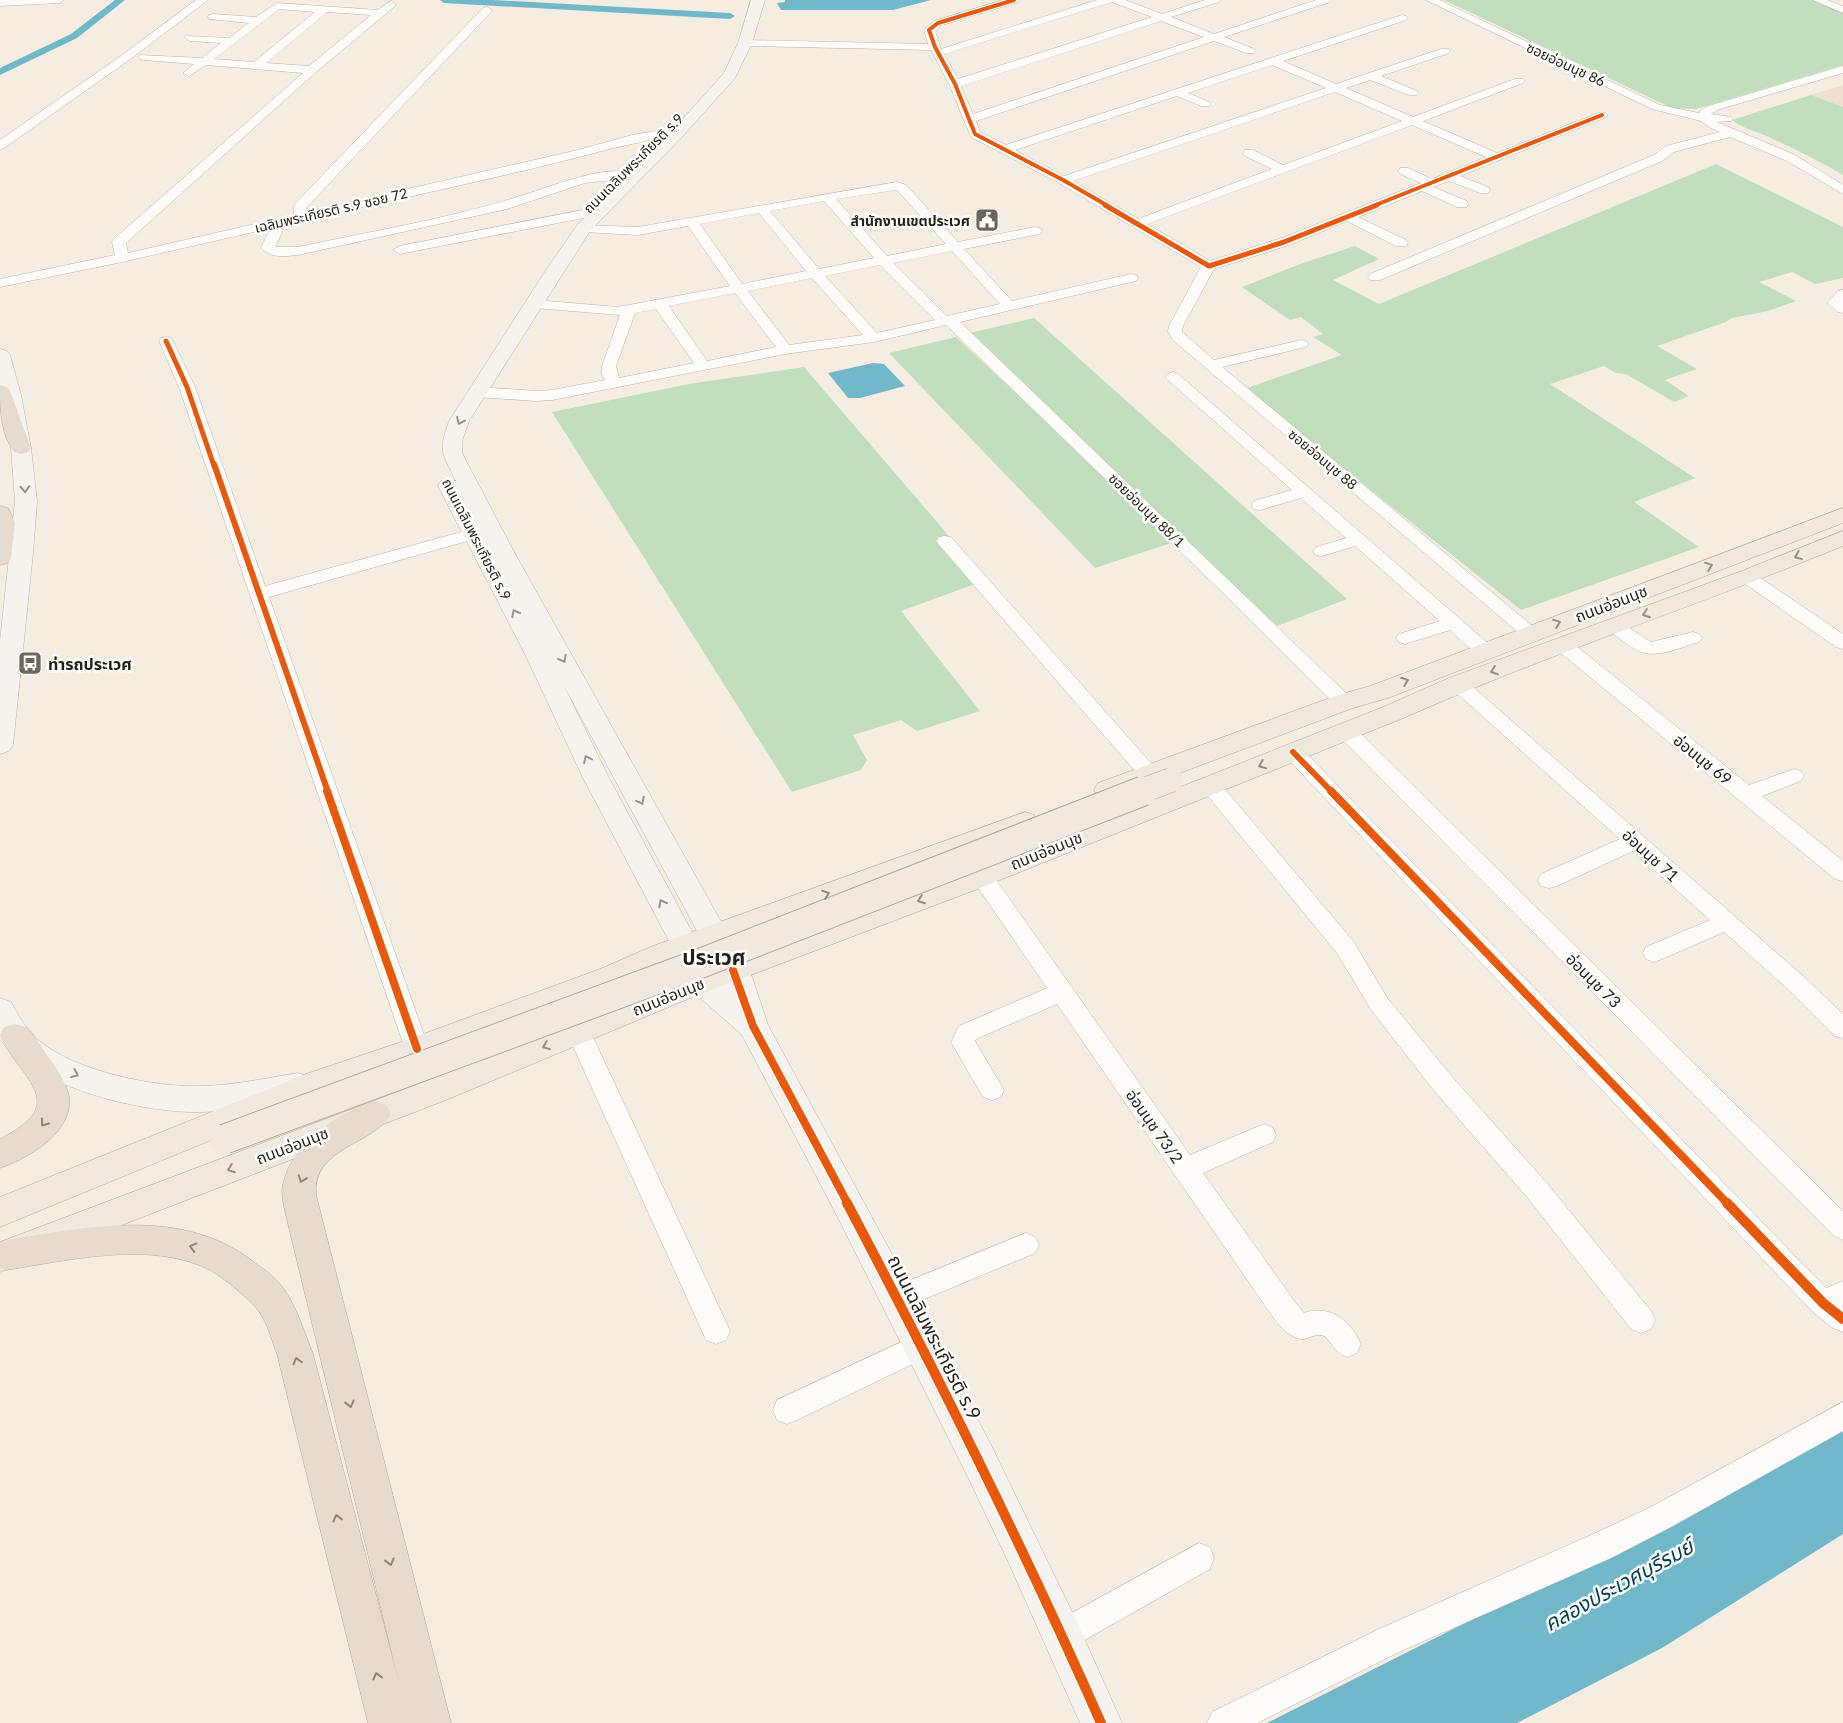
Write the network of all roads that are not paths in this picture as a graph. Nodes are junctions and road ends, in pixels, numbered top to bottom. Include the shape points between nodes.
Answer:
1 (59, 0) edge
2 (203, 0) edge
3 (746, 0) edge
4 (758, 0) edge
5 (1014, 0) edge
6 (1108, 0) edge
7 (1116, 0) edge
8 (1215, 0) edge
9 (1326, 0) edge
10 (1431, 0) edge
11 (1818, 0) edge
12 (28, 1) edge
13 (0, 3) edge
14 (391, 4) dead end
15 (326, 8) junction
16 (487, 10) dead end
17 (1843, 10) edge
18 (380, 13) junction
19 (1162, 17) junction
20 (213, 18) dead end
21 (1402, 18) dead end
22 (258, 20) junction
23 (1214, 24) dead end
24 (1233, 31) junction
25 (1214, 37) junction
26 (190, 38) dead end
27 (231, 41) junction
28 (745, 44) junction
29 (937, 50) junction
30 (1445, 51) dead end
31 (1250, 52) dead end
32 (144, 57) dead end
33 (204, 62) junction
34 (1273, 62) junction
35 (256, 66) junction
36 (1843, 69) edge
37 (312, 70) junction
38 (189, 73) dead end
39 (1370, 76) junction
40 (1843, 78) edge
41 (1519, 81) dead end
42 (955, 84) junction
43 (1335, 88) junction
44 (1178, 93) junction
45 (1413, 93) dead end
46 (1205, 104) dead end
47 (1602, 115) dead end
48 (1705, 118) junction
49 (969, 119) junction
50 (1726, 119) junction
51 (1413, 121) junction
52 (1731, 133) junction
53 (662, 134) junction
54 (0, 145) edge
55 (1004, 150) junction
56 (1249, 153) dead end
57 (1497, 157) junction
58 (1283, 169) junction
59 (1404, 171) dead end
60 (621, 175) junction
61 (1448, 176) junction
62 (1063, 180) junction
63 (1843, 180) edge
64 (1427, 185) junction
65 (1484, 190) dead end
66 (1843, 190) edge
67 (827, 197) junction
68 (1462, 204) dead end
69 (762, 210) junction
70 (302, 217) junction
71 (1348, 217) junction
72 (282, 221) junction
73 (584, 221) junction
74 (692, 222) junction
75 (1138, 223) junction
76 (1035, 231) dead end
77 (126, 236) junction
78 (1401, 243) dead end
79 (954, 247) junction
80 (400, 250) dead end
81 (139, 254) junction
82 (122, 258) junction
83 (883, 260) junction
84 (1210, 266) junction
85 (815, 273) junction
86 (1375, 277) dead end
87 (1131, 278) dead end
88 (0, 283) edge
89 (739, 289) junction
90 (1843, 294) edge
91 (535, 304) junction
92 (660, 304) junction
93 (1008, 305) junction
94 (1843, 309) edge
95 (628, 310) junction
96 (946, 320) junction
97 (874, 338) junction
98 (166, 341) dead end
99 (1301, 344) dead end
100 (785, 350) junction
101 (0, 355) edge
102 (703, 365) junction
103 (1210, 365) junction
104 (1173, 377) dead end
105 (614, 382) junction
106 (0, 391) edge
107 (477, 392) junction
108 (21, 448) junction
109 (1304, 492) junction
110 (1260, 505) dead end
111 (0, 513) edge
112 (1843, 515) edge
113 (472, 534) junction
114 (1843, 538) edge
115 (1358, 539) junction
116 (946, 541) dead end
117 (1322, 551) dead end
118 (0, 558) edge
119 (1747, 577) junction
120 (258, 594) junction
121 (1454, 622) junction
122 (1614, 626) junction
123 (1530, 633) junction
124 (1405, 638) dead end
125 (1693, 638) dead end
126 (1843, 643) edge
127 (1563, 645) junction
128 (1484, 650) junction
129 (1458, 684) junction
130 (1379, 692) junction
131 (1344, 702) junction
132 (1392, 713) junction
133 (1320, 724) junction
134 (1346, 731) junction
135 (0, 745) edge
136 (1293, 752) junction
137 (1794, 776) dead end
138 (1160, 777) junction
139 (1210, 785) junction
140 (1746, 794) junction
141 (1636, 841) junction
142 (1843, 873) edge
143 (981, 876) junction
144 (1549, 880) dead end
145 (792, 907) junction
146 (1727, 922) junction
147 (715, 936) junction
148 (812, 940) junction
149 (685, 946) junction
150 (1654, 953) dead end
151 (734, 970) junction
152 (610, 977) junction
153 (704, 981) junction
154 (1061, 992) junction
155 (624, 1014) junction
156 (7, 1023) edge
157 (752, 1026) junction
158 (1843, 1029) edge
159 (579, 1033) junction
160 (417, 1049) junction
161 (317, 1083) junction
162 (992, 1090) dead end
163 (375, 1114) junction
164 (1264, 1135) dead end
165 (0, 1154) edge
166 (1185, 1169) junction
167 (0, 1212) edge
168 (1843, 1228) edge
169 (2, 1245) edge
170 (1026, 1245) dead end
171 (898, 1298) junction
172 (1836, 1305) edge
173 (1641, 1320) dead end
174 (716, 1331) dead end
175 (1347, 1344) dead end
176 (923, 1345) junction
177 (786, 1410) dead end
178 (1843, 1416) edge
179 (1199, 1558) dead end
180 (1063, 1635) junction
181 (389, 1723) edge
182 (430, 1723) edge
183 (1101, 1723) edge
184 (1223, 1723) edge

1 - 12 street
2 - 54 street
3 - 53 main road, ถนนเฉลิมพระเกียรติ ร.9 via 728,60
4 - 28 main road, ถนนเฉลิมพระเกียรติ ร.9
5 - 29 street via 933,26 929,30
6 - 29 street
7 - 19 street
8 - 19 street
9 - 24 street
10 - 48 street, ซอยอ่อนนุช 86 via 1656,107
11 - 17 street
12 - 13 street
14 - 18 street
15 - 18 street
15 - 22 street via 277,6
15 - 35 street
16 - 70 street via 300,207
18 - 37 street
19 - 25 street
19 - 42 street
20 - 22 street
21 - 34 street
22 - 27 street
23 - 24 street
24 - 25 street
25 - 31 street
25 - 49 street
26 - 27 street
27 - 33 street
28 - 29 street
28 - 73 main road, ถนนเฉลิมพระเกียรติ ร.9 via 730,74 706,104
29 - 42 street
30 - 39 street
32 - 33 street
33 - 35 street
33 - 38 street
34 - 43 street
34 - 44 street
35 - 37 street
36 - 48 street via 1716,107 1706,111
37 - 77 street
39 - 43 street
39 - 45 street
40 - 50 street via 1734,112
41 - 51 street
42 - 49 street
43 - 51 street
43 - 62 street
44 - 46 street
44 - 55 street
47 - 57 street
48 - 50 street, ซอยอ่อนนุช 86
48 - 52 street, ซอยอ่อนนุช 86
49 - 55 street via 975,134
50 - 63 street, ซอยอ่อนนุช 86 via 1736,127 1792,150
51 - 57 street
51 - 58 street
52 - 66 street, ซอยอ่อนนุช 86 via 1791,158
52 - 86 street via 1670,149 1658,158
53 - 60 main road, ถนนเฉลิมพระเกียรติ ร.9
53 - 70 street, เฉลิมพระเกียรติ ร.9 ซอย 72
55 - 62 street
56 - 58 street
57 - 61 street
58 - 75 street
59 - 64 street
60 - 72 street via 583,179 507,205 298,251 276,252 268,247
60 - 73 main road, ถนนเฉลิมพระเกียรติ ร.9
61 - 64 street
61 - 65 street
62 - 75 street
64 - 68 street
64 - 71 street
67 - 69 street
67 - 79 street via 901,187
67 - 83 street, ซอยอ่อนนุช 88/1
69 - 74 street
69 - 85 street
70 - 72 street, เฉลิมพระเกียรติ ร.9 ซอย 72
71 - 78 street
71 - 84 street
72 - 81 street, เฉลิมพระเกียรติ ร.9 ซอย 72
73 - 74 street via 638,231
73 - 80 street
73 - 91 main road, ถนนเฉลิมพระเกียรติ ร.9
73 - 113 main road, ถนนเฉลิมพระเกียรติ ร.9 via 569,228 439,428 436,442 438,460
74 - 89 street
75 - 84 street
76 - 79 street
77 - 81 street via 133,239
77 - 82 street via 119,242
79 - 83 street
79 - 93 street
81 - 82 street, เฉลิมพระเกียรติ ร.9 ซอย 72
82 - 88 street, เฉลิมพระเกียรติ ร.9 ซอย 72
83 - 85 street
83 - 96 street, ซอยอ่อนนุช 88/1
84 - 103 street, ซอยอ่อนนุช 88 via 1175,332
85 - 89 street
85 - 97 street
87 - 93 street
89 - 92 street
89 - 100 street
90 - 94 street via 1834,303
91 - 95 street
91 - 107 main road, ถนนเฉลิมพระเกียรติ ร.9
92 - 95 street
92 - 102 street
93 - 96 street
95 - 105 street via 609,366
96 - 97 street
96 - 131 street, ซอยอ่อนนุช 88/1
97 - 100 street
98 - 120 street via 187,387
99 - 103 street
100 - 102 street
101 - 108 main road
102 - 105 street
103 - 123 street, ซอยอ่อนนุช 88
104 - 109 street
105 - 107 street via 536,396
106 - 108 highway
107 -> 147 main road, ถนนเฉลิมพระเกียรติ ร.9 via 459,421 452,441 455,460
108 -> 135 main road via 25,527
109 - 110 street
109 - 115 street
111 - 118 highway via 4,522
123 -> 112 main road, ถนนอ่อนนุช
113 - 120 street
149 -> 113 main road, ถนนเฉลิมพระเกียรติ ร.9 via 596,778 537,654
114 -> 119 main road, ถนนอ่อนนุช
115 - 117 street
115 - 121 street
116 - 138 street
119 -> 122 main road, ถนนอ่อนนุช
119 - 126 street
120 - 160 street
121 - 124 street
121 - 128 street
122 - 125 street via 1646,647
122 - 127 main road, ถนนอ่อนนุช
123 - 128 main road, ถนนอ่อนนุช
127 -> 129 main road, ถนนอ่อนนุช
127 - 140 street, อ่อนนุช 69
130 -> 128 main road, ถนนอ่อนนุช
129 - 132 main road, ถนนอ่อนนุช
129 - 141 street, อ่อนนุช 71
130 - 131 main road, ถนนอ่อนนุช
130 - 133 main road, ถนนอ่อนนุช
131 - 138 main road, ถนนอ่อนนุช
132 - 133 main road, ถนนอ่อนนุช
132 - 134 main road, ถนนอ่อนนุช
133 - 138 main road, ถนนอ่อนนุช
134 - 136 main road, ถนนอ่อนนุช
134 - 168 street, อ่อนนุช 73
136 -> 139 main road, ถนนอ่อนนุช
136 - 172 street
137 - 140 street
145 -> 138 main road, ถนนอ่อนนุช
138 - 169 main road, ถนนอ่อนนุช, bridge via 704,962 225,1139
139 - 143 main road, ถนนอ่อนนุช
139 - 173 street via 1345,947 1386,1012 1445,1086 1536,1189
140 - 142 street, อ่อนนุช 69
141 - 144 street
141 - 146 street, อ่อนนุช 71
143 -> 148 main road, ถนนอ่อนนุช
143 - 154 street, อ่อนนุช 73/2
145 - 147 main road, ถนนอ่อนนุช
145 - 148 main road via 781,912 777,919 779,932 795,939
146 - 150 street
146 - 158 street, อ่อนนุช 71
147 - 149 main road, ถนนอ่อนนุช
147 - 151 main road, ถนนเฉลิมพระเกียรติ ร.9
148 - 151 main road, ถนนอ่อนนุช
149 - 152 main road, ถนนอ่อนนุช
149 - 153 main road, ถนนเฉลิมพระเกียรติ ร.9
151 - 153 main road, ถนนอ่อนนุช
151 - 157 main road, ถนนเฉลิมพระเกียรติ ร.9
152 - 155 main road via 624,975 640,981 641,995
152 - 160 main road, ถนนอ่อนนุช
153 - 155 main road, ถนนอ่อนนุช
153 - 157 main road, ถนนเฉลิมพระเกียรติ ร.9
154 - 162 street via 966,1033 963,1042
154 - 166 street, อ่อนนุช 73/2
155 - 159 main road, ถนนอ่อนนุช
156 -> 161 main road via 34,1054 59,1067 111,1086 151,1095 202,1099
156 -> 165 highway via 48,1084 54,1100 43,1126 23,1144
157 - 171 main road, ถนนเฉลิมพระเกียรติ ร.9
159 -> 163 main road, ถนนอ่อนนุช
159 - 174 street
160 - 161 main road, ถนนอ่อนนุช
161 - 167 main road, ถนนอ่อนนุช
163 -> 169 main road, ถนนอ่อนนุช
163 -> 182 highway via 318,1149 307,1164 299,1185 300,1207
164 - 166 street
166 - 175 street, อ่อนนุช 73/2 via 1298,1326 1302,1328 1321,1322 1335,1328
181 -> 169 highway via 295,1354 270,1298 241,1269 213,1252 171,1241 119,1239
170 - 171 street
171 - 176 main road, ถนนเฉลิมพระเกียรติ ร.9
176 - 177 street
176 - 180 main road, ถนนเฉลิมพระเกียรติ ร.9
178 - 184 street via 1661,1517 1388,1641
179 - 180 street
180 - 183 main road, ถนนเฉลิมพระเกียรติ ร.9

